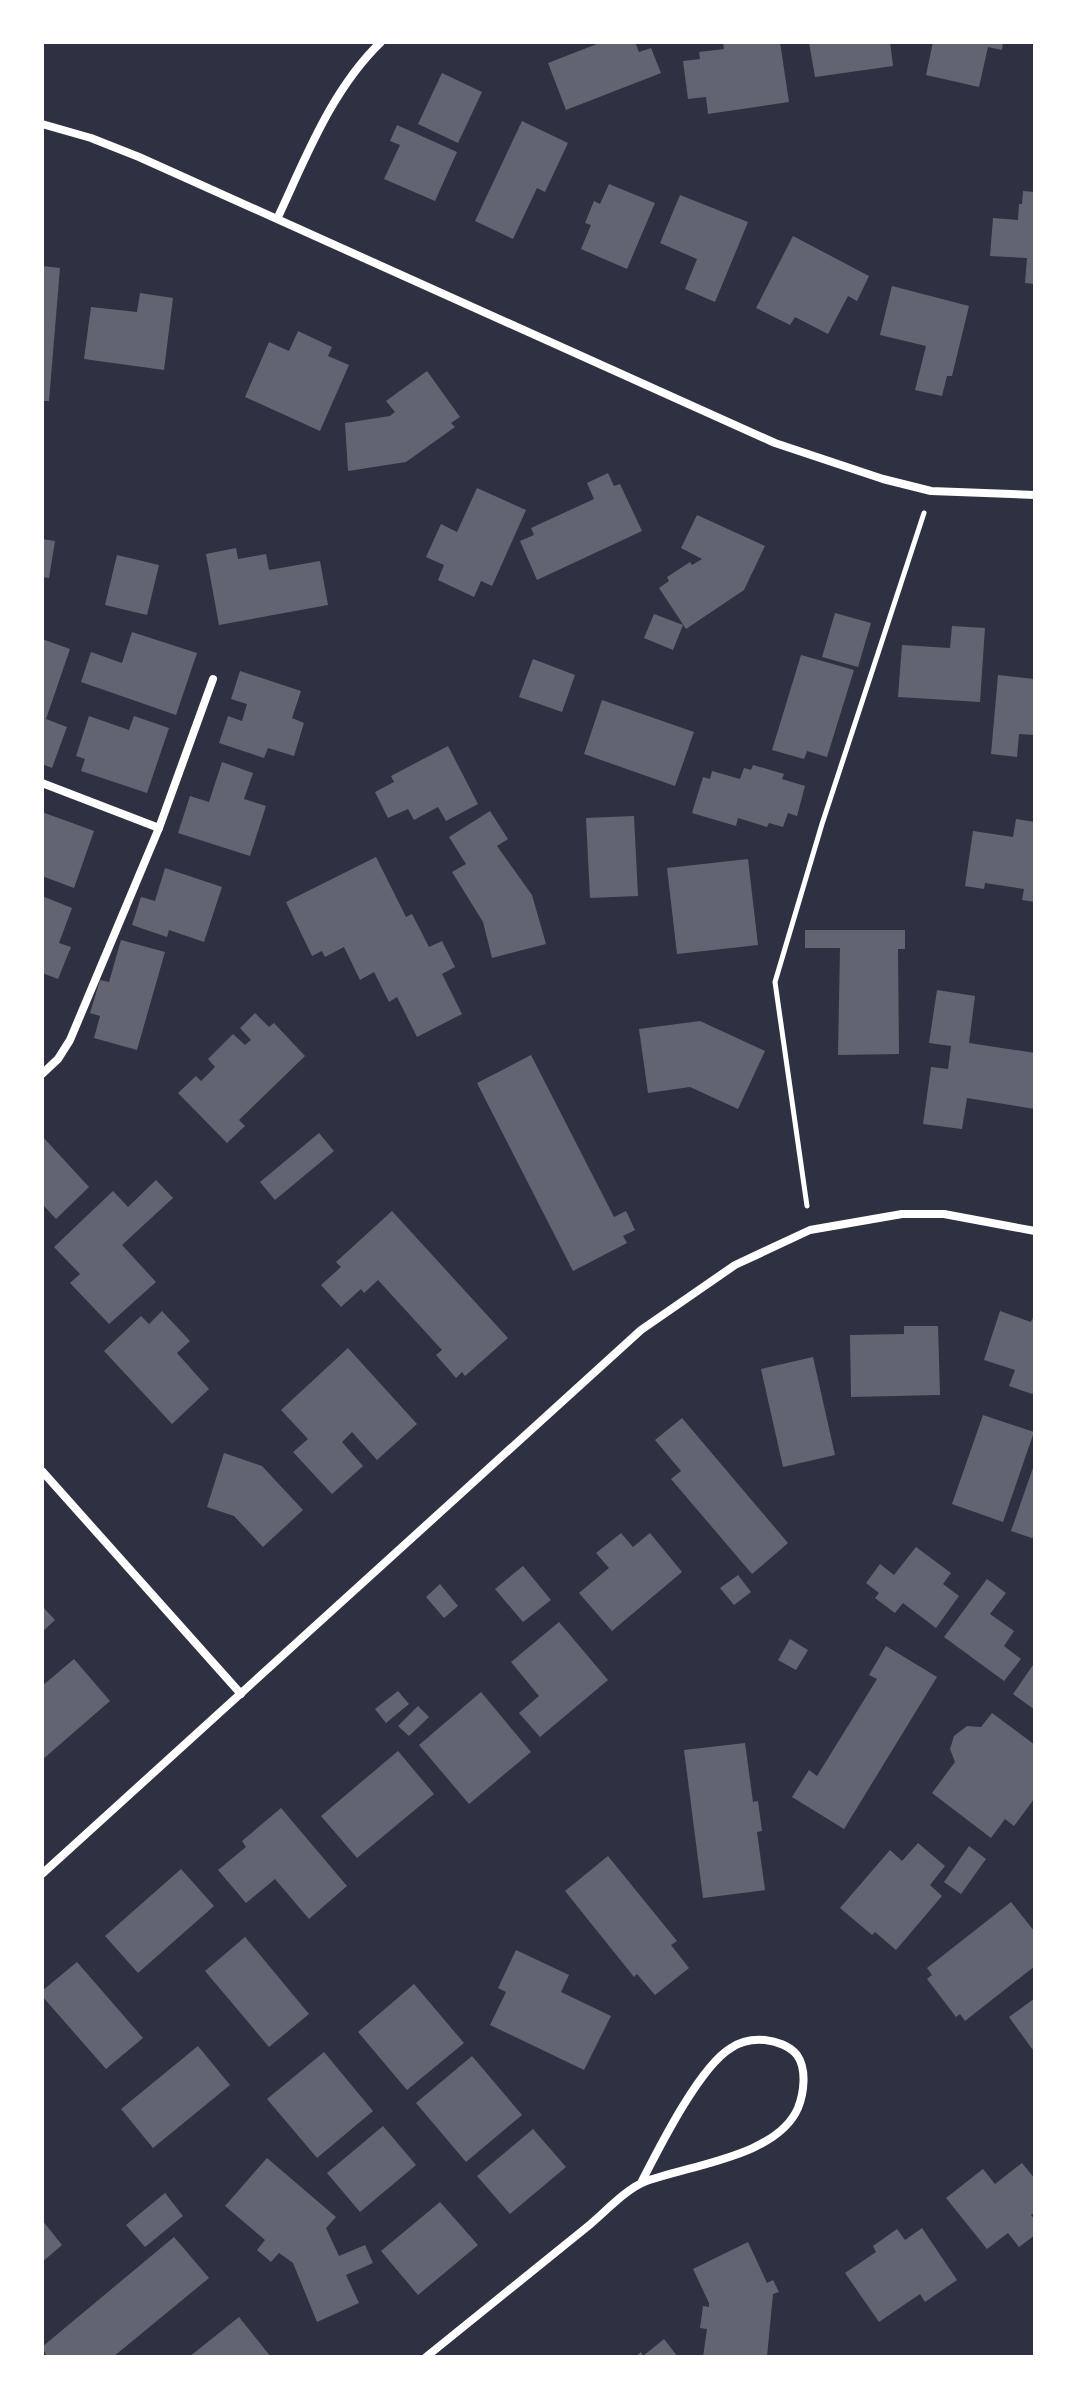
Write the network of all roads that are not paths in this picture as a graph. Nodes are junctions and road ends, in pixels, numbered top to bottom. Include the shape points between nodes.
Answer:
1 (381, 42) edge
2 (42, 124) edge
3 (278, 217) junction
4 (1035, 495) edge
5 (213, 679) dead end
6 (42, 783) edge
7 (159, 828) junction
8 (42, 1074) edge
9 (1035, 1231) edge
10 (42, 1471) edge
11 (241, 1694) junction
12 (42, 1874) edge
13 (641, 2183) junction
14 (426, 2357) edge

1 - 3 street via 324,120
2 - 3 street via 91,138
3 - 4 street via 775,443 931,491
5 - 7 street
6 - 7 street
7 - 8 street via 70,1040
9 - 11 street via 944,1214 902,1214 810,1230 735,1265 641,1330
10 - 11 street
11 - 12 street
13 - 13 street via 675,2120 728,2049 742,2042 773,2040 798,2056 802,2099 779,2130 725,2158
13 - 14 street

